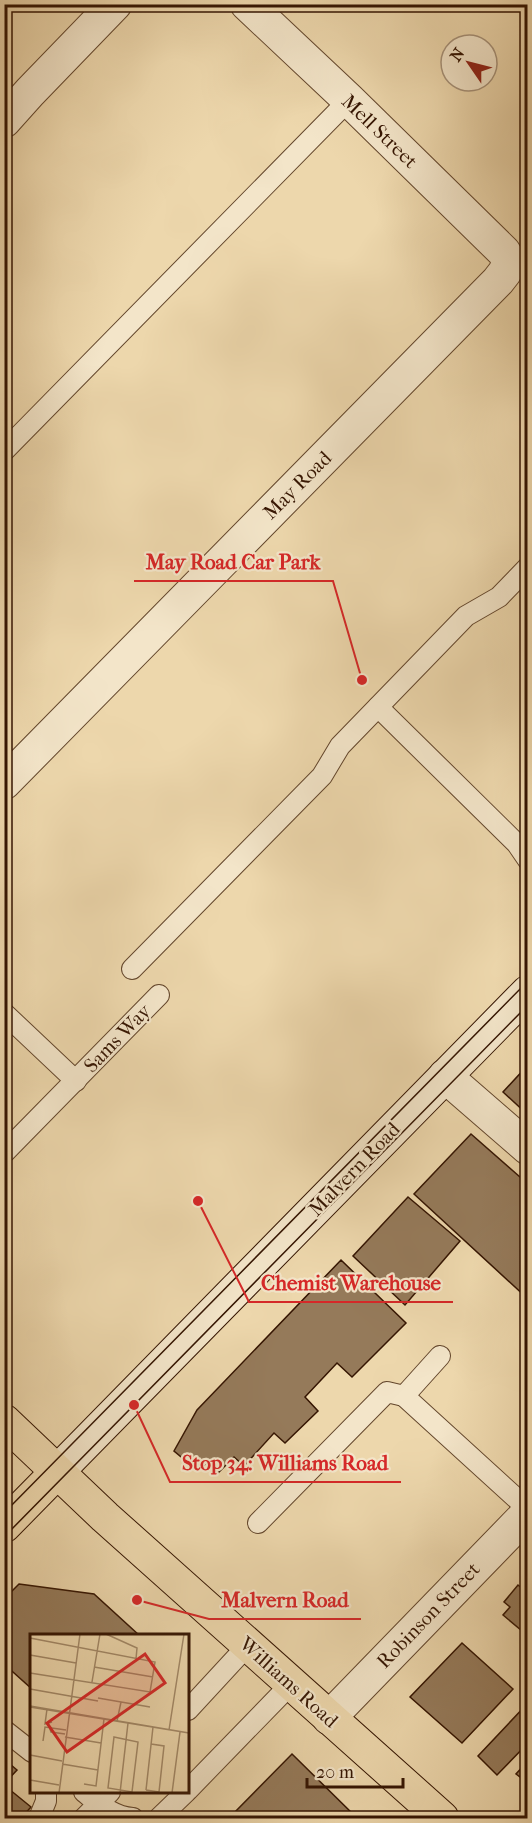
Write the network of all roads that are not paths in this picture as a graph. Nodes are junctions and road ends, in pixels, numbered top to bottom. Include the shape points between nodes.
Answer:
1 (115, 4) edge
2 (247, 4) edge
3 (349, 100) junction
4 (4, 121) edge
5 (509, 261) joint
6 (4, 451) edge
7 (528, 567) edge
8 (378, 707) junction
9 (4, 783) edge
10 (528, 860) edge
11 (132, 969) dead end
12 (528, 992) edge
13 (159, 995) dead end
14 (4, 1013) edge
15 (445, 1076) junction
16 (76, 1080) junction
17 (528, 1148) edge
18 (4, 1153) edge
19 (440, 1356) dead end
20 (404, 1396) junction
21 (4, 1421) edge
22 (57, 1472) junction
23 (528, 1511) edge
24 (258, 1523) dead end
25 (4, 1526) edge
26 (248, 1645) junction
27 (291, 1684) junction
28 (189, 1709) edge
29 (329, 1718) junction
30 (4, 1730) edge
31 (29, 1753) edge
32 (189, 1789) edge
33 (46, 1793) edge
34 (185, 1793) edge
35 (98, 1796) edge
36 (39, 1818) edge
37 (84, 1818) edge
38 (133, 1818) edge
39 (159, 1818) edge
40 (442, 1818) edge

1 - 4 street
2 - 3 street, Mell Street
3 - 5 street, Mell Street
3 - 6 lane
5 - 9 street, May Road via 498,281
7 - 8 lane via 499,597 466,616
8 - 10 lane via 517,844
8 - 11 lane via 340,746 322,776
12 - 15 street, Malvern Road
13 - 16 lane, Sams Way
14 - 16 lane, Sams Way
15 - 17 street
15 - 22 street, Malvern Road
16 - 18 lane, Sams Way
19 - 20 lane
20 - 23 lane
20 - 24 lane via 387,1392
21 - 22 main road, Williams Road
22 - 25 main road, Malvern Road
22 - 26 main road, Williams Road
23 - 29 street, Robinson Street
26 - 27 main road, Williams Road
26 - 28 lane
27 - 29 main road, Williams Road
27 - 32 lane
29 - 40 main road, Williams Road
30 - 31 lane
33 - 36 lane
34 - 39 lane
35 - 37 lane
35 - 38 lane via 124,1818

